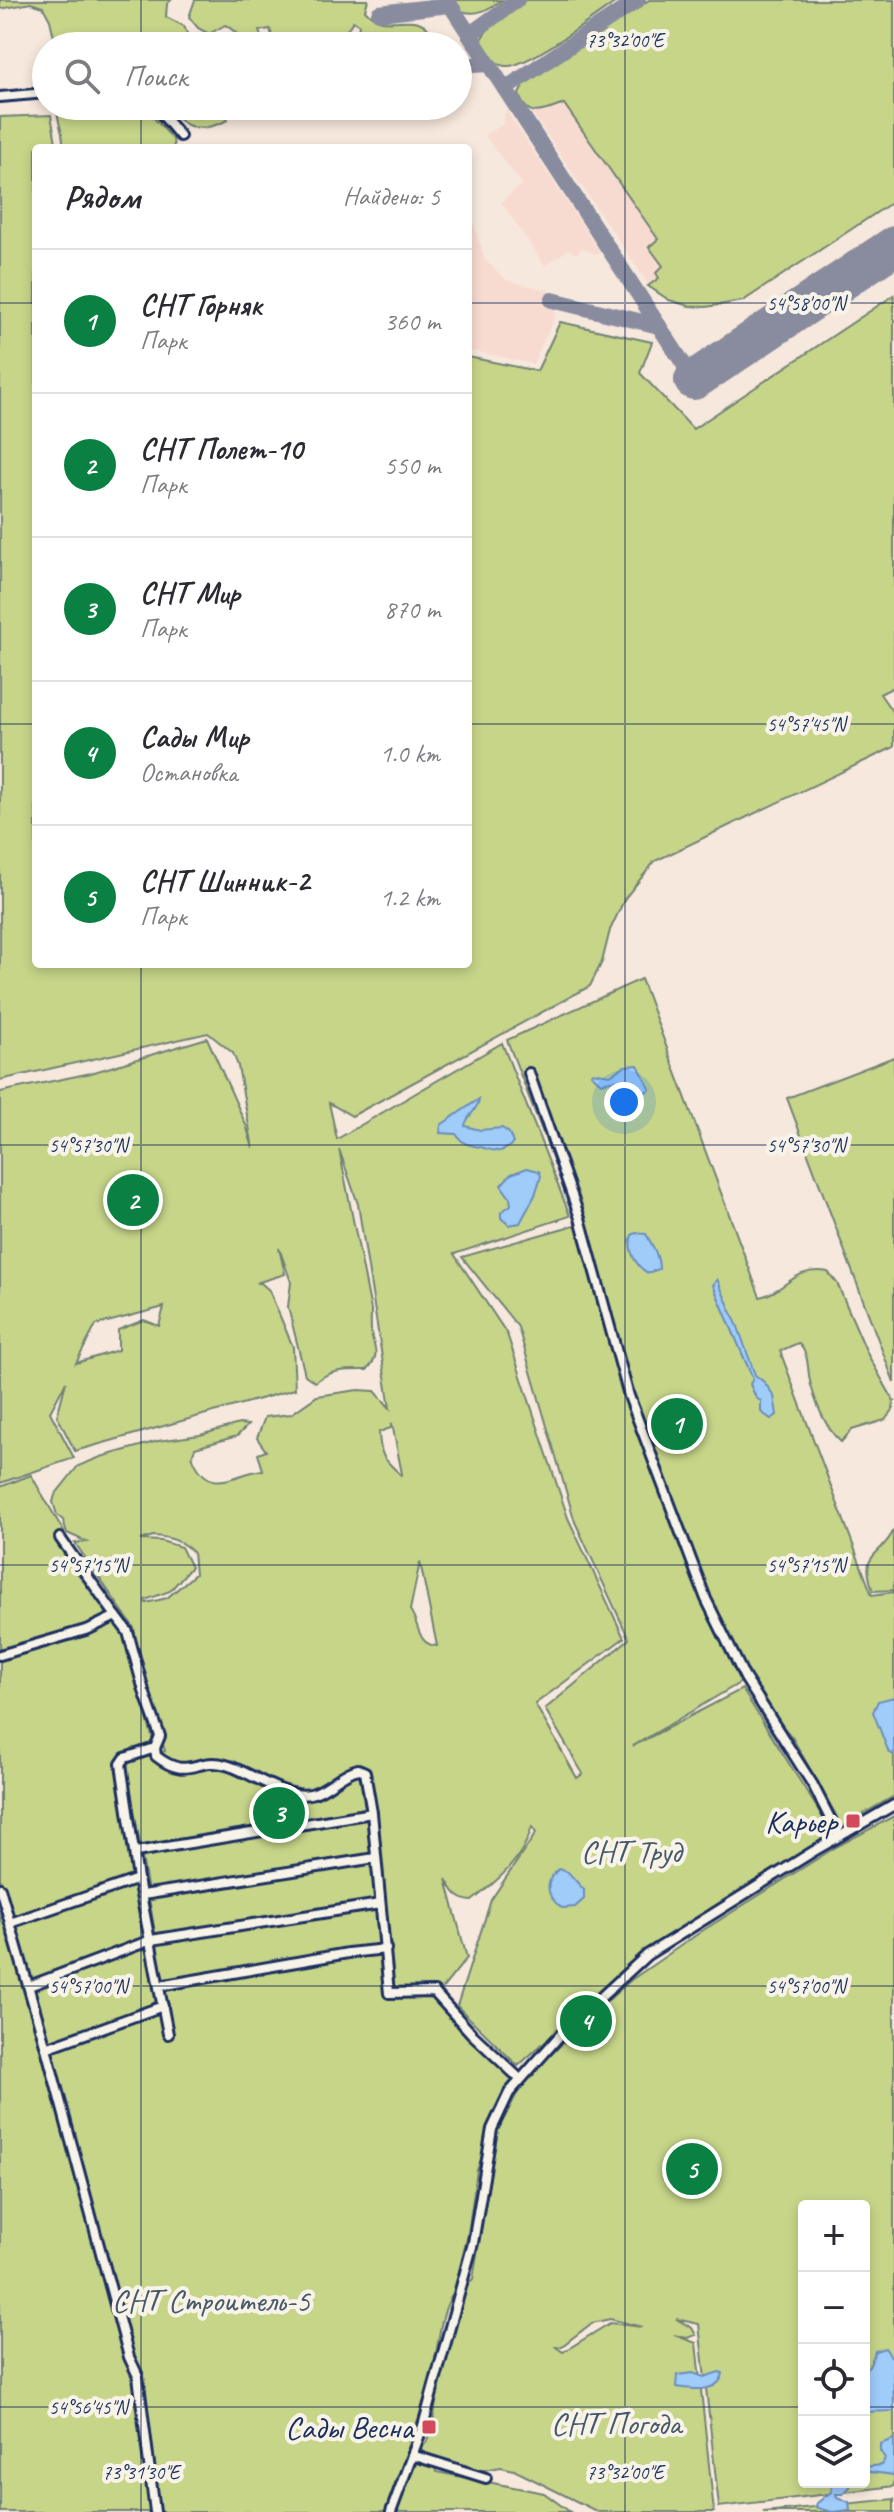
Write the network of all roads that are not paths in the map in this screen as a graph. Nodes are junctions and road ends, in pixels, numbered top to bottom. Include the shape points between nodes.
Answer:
1 (32, 94) edge
2 (0, 97) edge
3 (167, 120) edge
4 (180, 136) dead end
5 (529, 1073) dead end
6 (60, 1538) dead end
7 (116, 1616) junction
8 (0, 1655) edge
9 (155, 1748) junction
10 (894, 1805) edge
11 (372, 1813) junction
12 (839, 1836) junction
13 (136, 1852) junction
14 (375, 1858) junction
15 (138, 1879) junction
16 (0, 1888) edge
17 (143, 1895) junction
18 (380, 1904) junction
19 (10, 1923) junction
20 (151, 1940) junction
21 (386, 1949) junction
22 (29, 1986) junction
23 (159, 1986) junction
24 (163, 2006) junction
25 (168, 2034) dead end
26 (46, 2048) junction
27 (520, 2079) junction
28 (412, 2455) junction
29 (486, 2478) dead end
30 (155, 2512) edge
31 (391, 2512) edge

1 - 2 street
3 - 4 street
5 - 12 street via 576,1205 629,1396 706,1599 745,1678
6 - 7 street
7 - 8 street
7 - 9 street via 128,1632 160,1736
9 - 11 street via 156,1756 181,1770 222,1763 298,1794 314,1793 358,1769 365,1772
9 - 13 street via 121,1764
10 - 12 street
11 - 13 street
11 - 14 street
12 - 27 street via 647,1955
13 - 15 street
14 - 17 street
14 - 18 street
15 - 17 street
15 - 19 street
16 - 19 street
17 - 20 street
18 - 20 street
18 - 21 street
19 - 22 street
20 - 22 street
20 - 23 street
21 - 23 street
21 - 27 street via 389,1993 434,1992
22 - 26 street
23 - 24 street
24 - 25 street
24 - 26 street
26 - 30 street via 138,2376
27 - 28 street via 492,2129 473,2243
28 - 29 street
28 - 31 street

